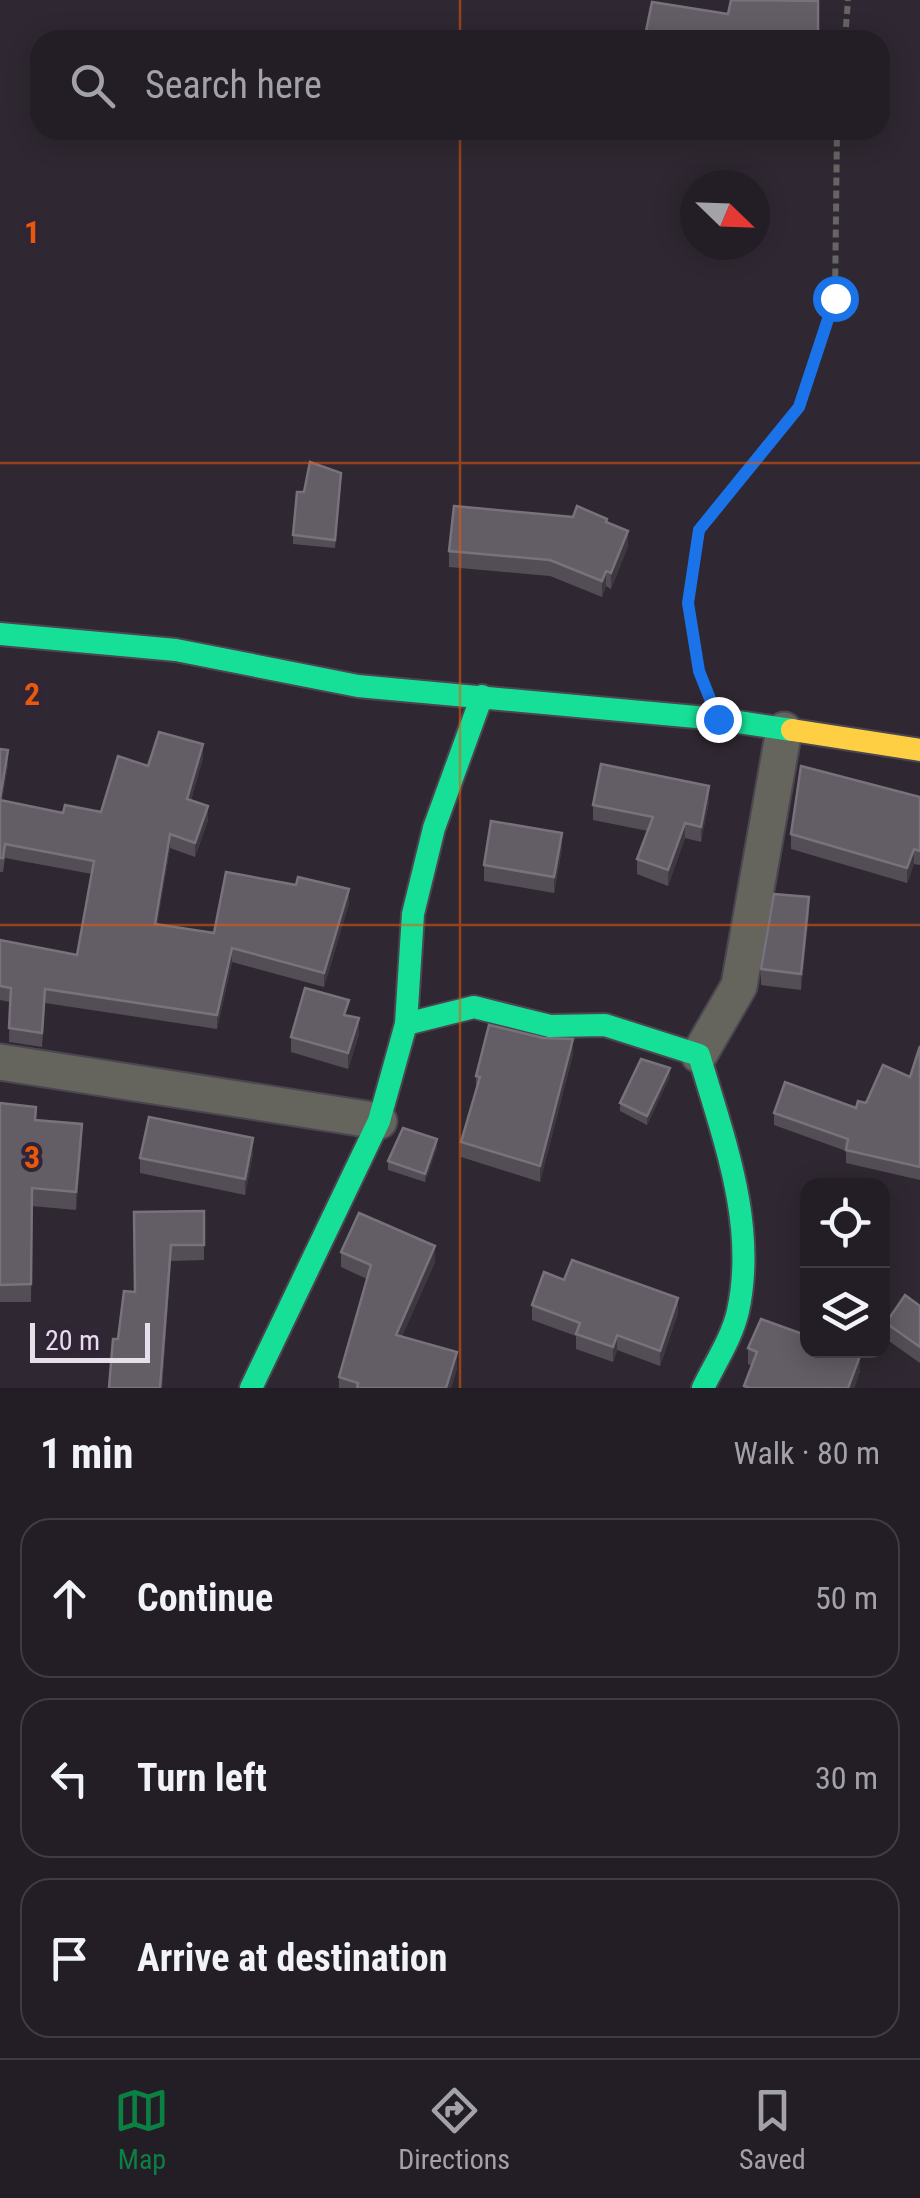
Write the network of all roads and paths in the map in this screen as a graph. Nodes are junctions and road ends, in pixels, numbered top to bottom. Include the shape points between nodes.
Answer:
1 (848, 0) edge
2 (846, 30) edge
3 (837, 140) edge
4 (0, 634) edge
5 (482, 696) junction
6 (718, 719) junction
7 (784, 730) junction
8 (920, 750) edge
9 (406, 1024) junction
10 (700, 1055) junction
11 (0, 1062) edge
12 (379, 1121) junction
13 (251, 1388) edge
14 (703, 1388) edge

1 - 2 path
3 - 6 path via 835,298 799,407 699,530 688,603 699,671
4 - 5 street via 176,650 358,686
5 - 6 street
5 - 9 street via 434,828 413,914
6 - 7 street
7 - 8 street
7 - 10 street via 739,986
9 - 10 street via 474,1007 550,1026 605,1025
9 - 12 street
10 - 14 street via 738,1192 746,1258 738,1314
11 - 12 street
12 - 13 street

